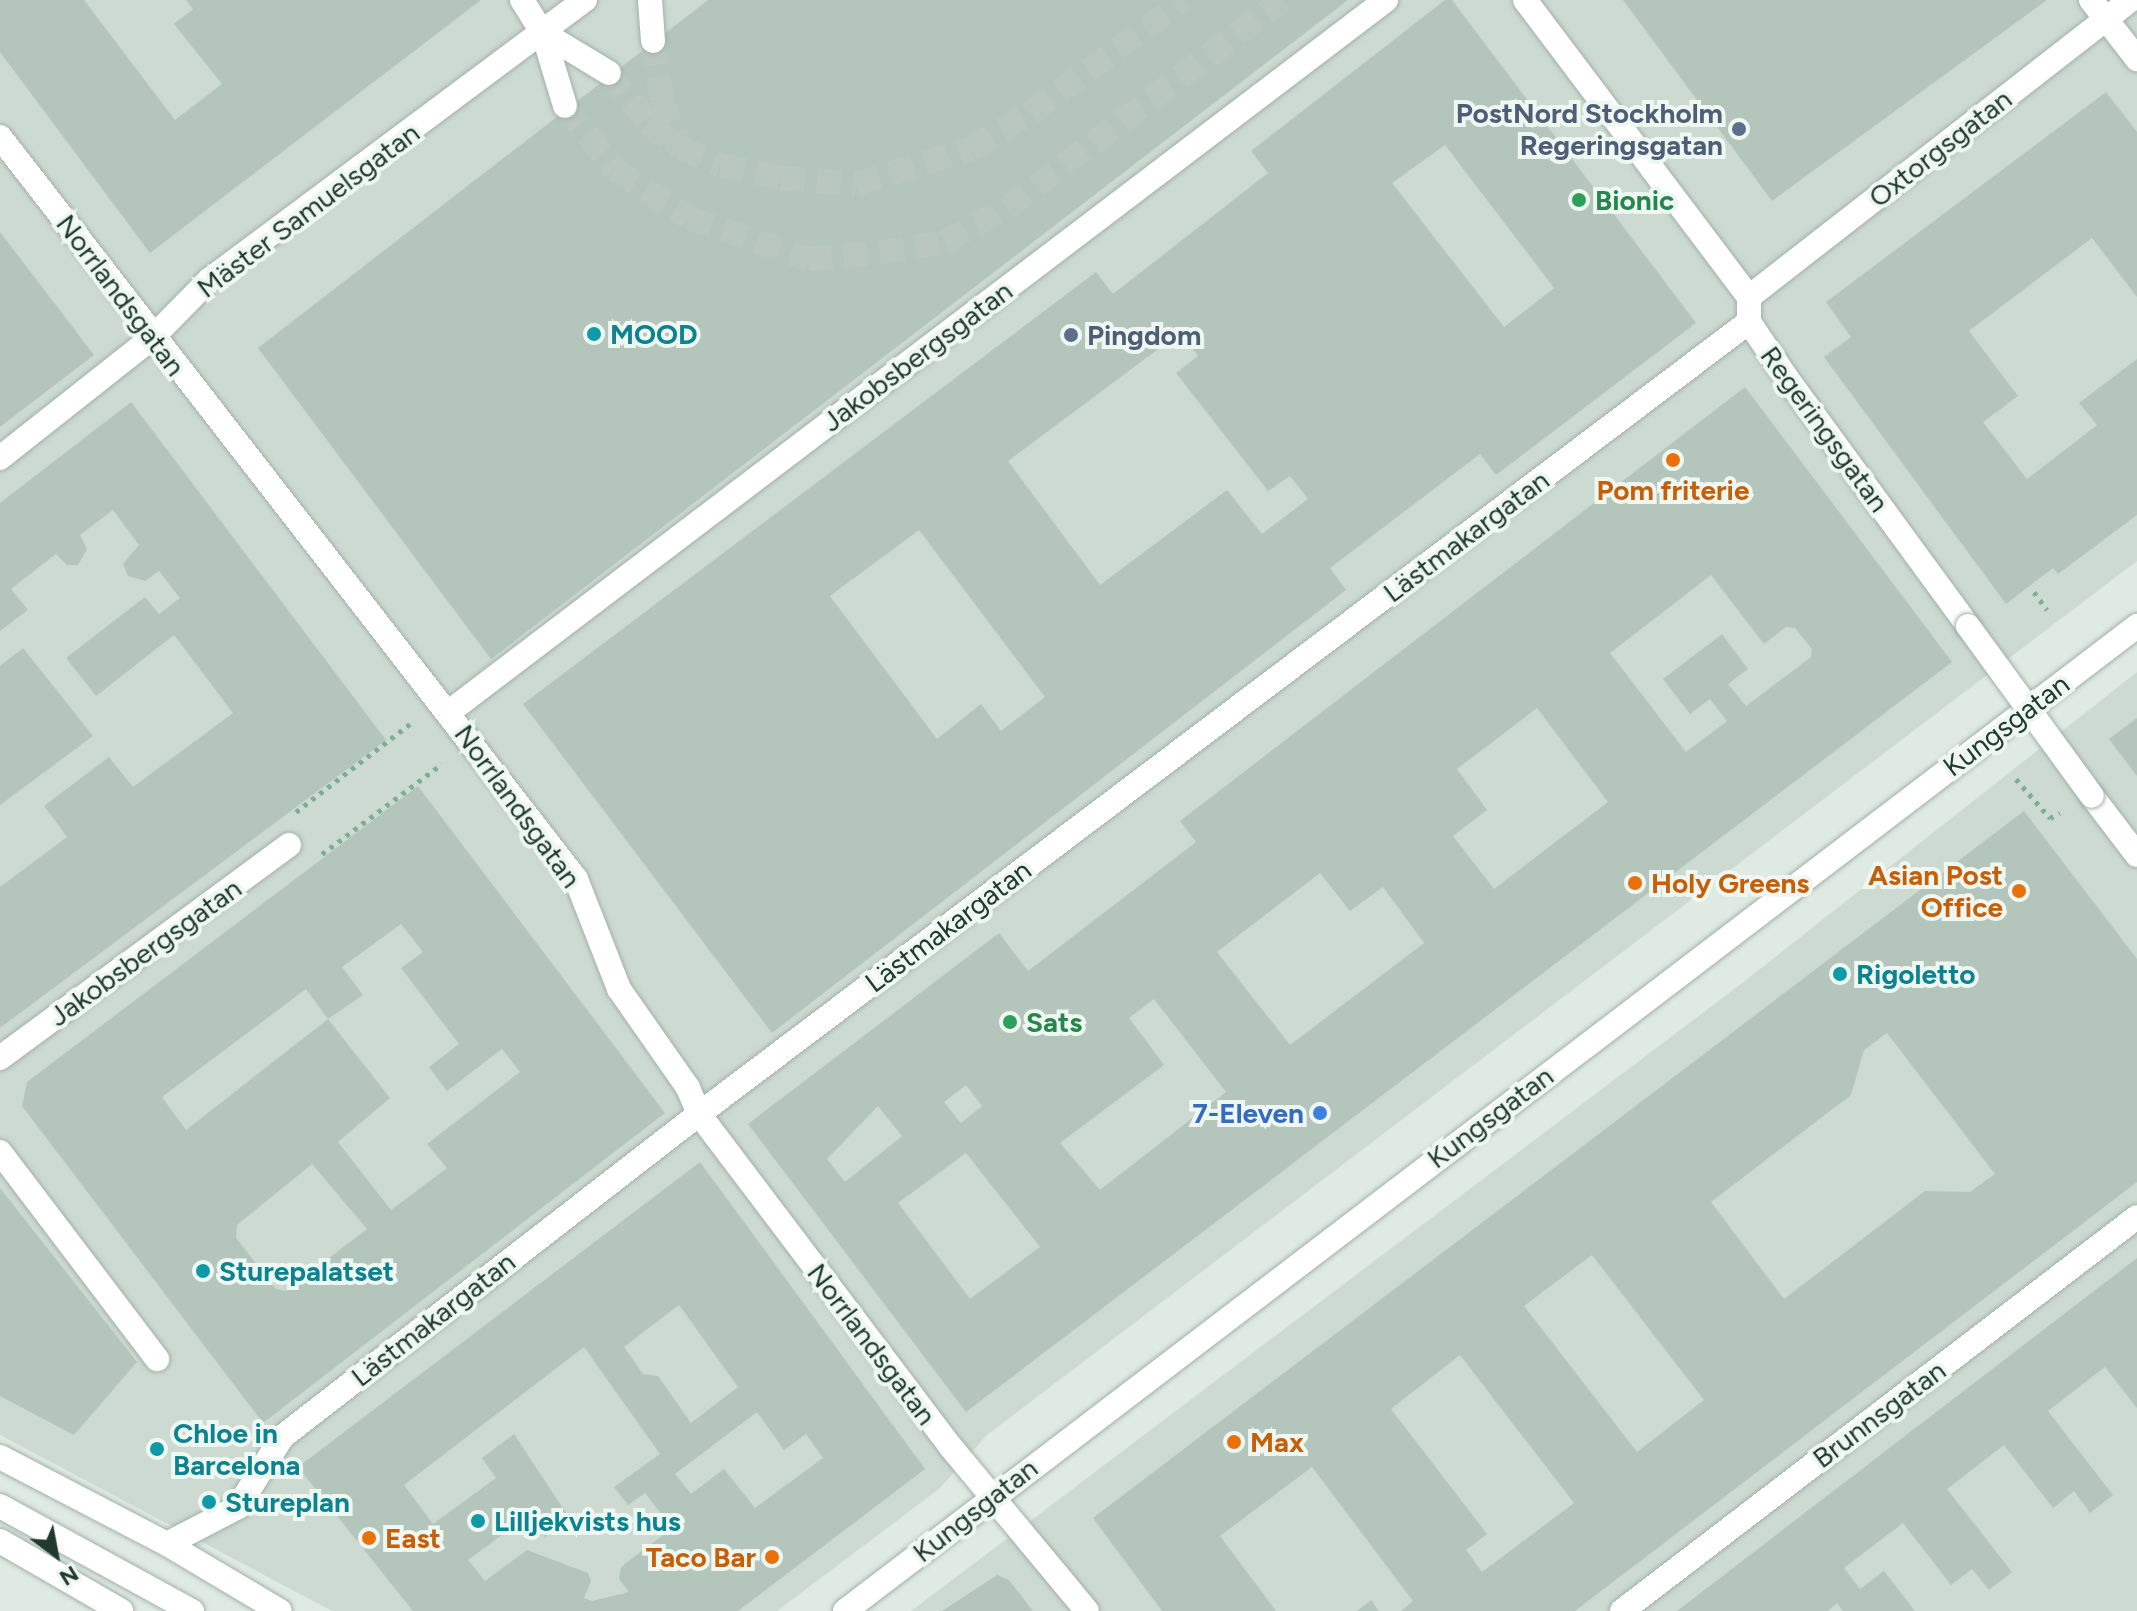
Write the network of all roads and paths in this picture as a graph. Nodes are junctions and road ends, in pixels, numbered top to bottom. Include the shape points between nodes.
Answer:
1 (522, 0) edge
2 (585, 0) edge
3 (650, 0) edge
4 (1386, 0) edge
5 (1525, 0) edge
6 (2131, 0) edge
7 (2098, 10) edge
8 (543, 33) junction
9 (653, 41) tunnel mouth
10 (2137, 59) edge
11 (609, 73) tunnel mouth
12 (565, 106) tunnel mouth
13 (0, 137) edge
14 (1749, 297) junction
15 (1749, 322) junction
16 (153, 337) junction
17 (0, 458) edge
18 (2034, 592) dead end
19 (2047, 610) dead end
20 (2137, 626) edge
21 (445, 706) junction
22 (472, 742) junction
23 (2016, 779) dead end
24 (2050, 818) dead end
25 (289, 845) junction
26 (2137, 855) edge
27 (0, 1058) edge
28 (699, 1114) junction
29 (0, 1152) edge
30 (2137, 1217) edge
31 (157, 1359) dead end
32 (0, 1457) edge
33 (994, 1496) junction
34 (0, 1506) edge
35 (0, 1541) edge
36 (167, 1544) junction
37 (121, 1611) edge
38 (192, 1611) edge
39 (280, 1611) edge
40 (845, 1611) edge
41 (1087, 1611) edge
42 (1622, 1611) edge

1 - 8 street
2 - 8 street, Mäster Samuelsgatan
3 - 9 street
4 - 21 street, Jakobsbergsgatan
5 - 14 street
6 - 7 street, Oxtorgsgatan
7 - 10 street
7 - 14 street, Oxtorgsgatan
8 - 11 street
8 - 12 street
8 - 16 street, Mäster Samuelsgatan via 209,280
13 - 16 street, Norrlandsgatan
14 - 15 street, Regeringsgatan
15 - 26 street, Regeringsgatan, bridge
15 - 28 street, Lästmakargatan
16 - 17 street, Mäster Samuelsgatan
16 - 21 street, Norrlandsgatan
18 - 19 path
20 - 33 street, Kungsgatan
21 - 22 street, Norrlandsgatan
21 - 25 path via 281,824
22 - 25 path via 311,861
22 - 28 street, Norrlandsgatan via 576,879 619,989 688,1088
23 - 24 path
25 - 27 street, Jakobsbergsgatan
28 - 33 street, Norrlandsgatan via 950,1446
28 - 36 street, Lästmakargatan via 282,1437 238,1507
29 - 31 street
30 - 42 street, Brunnsgatan
32 - 36 street
33 - 40 street, Kungsgatan
33 - 41 street, Norrlandsgatan
34 - 38 street
35 - 37 street
36 - 39 street

